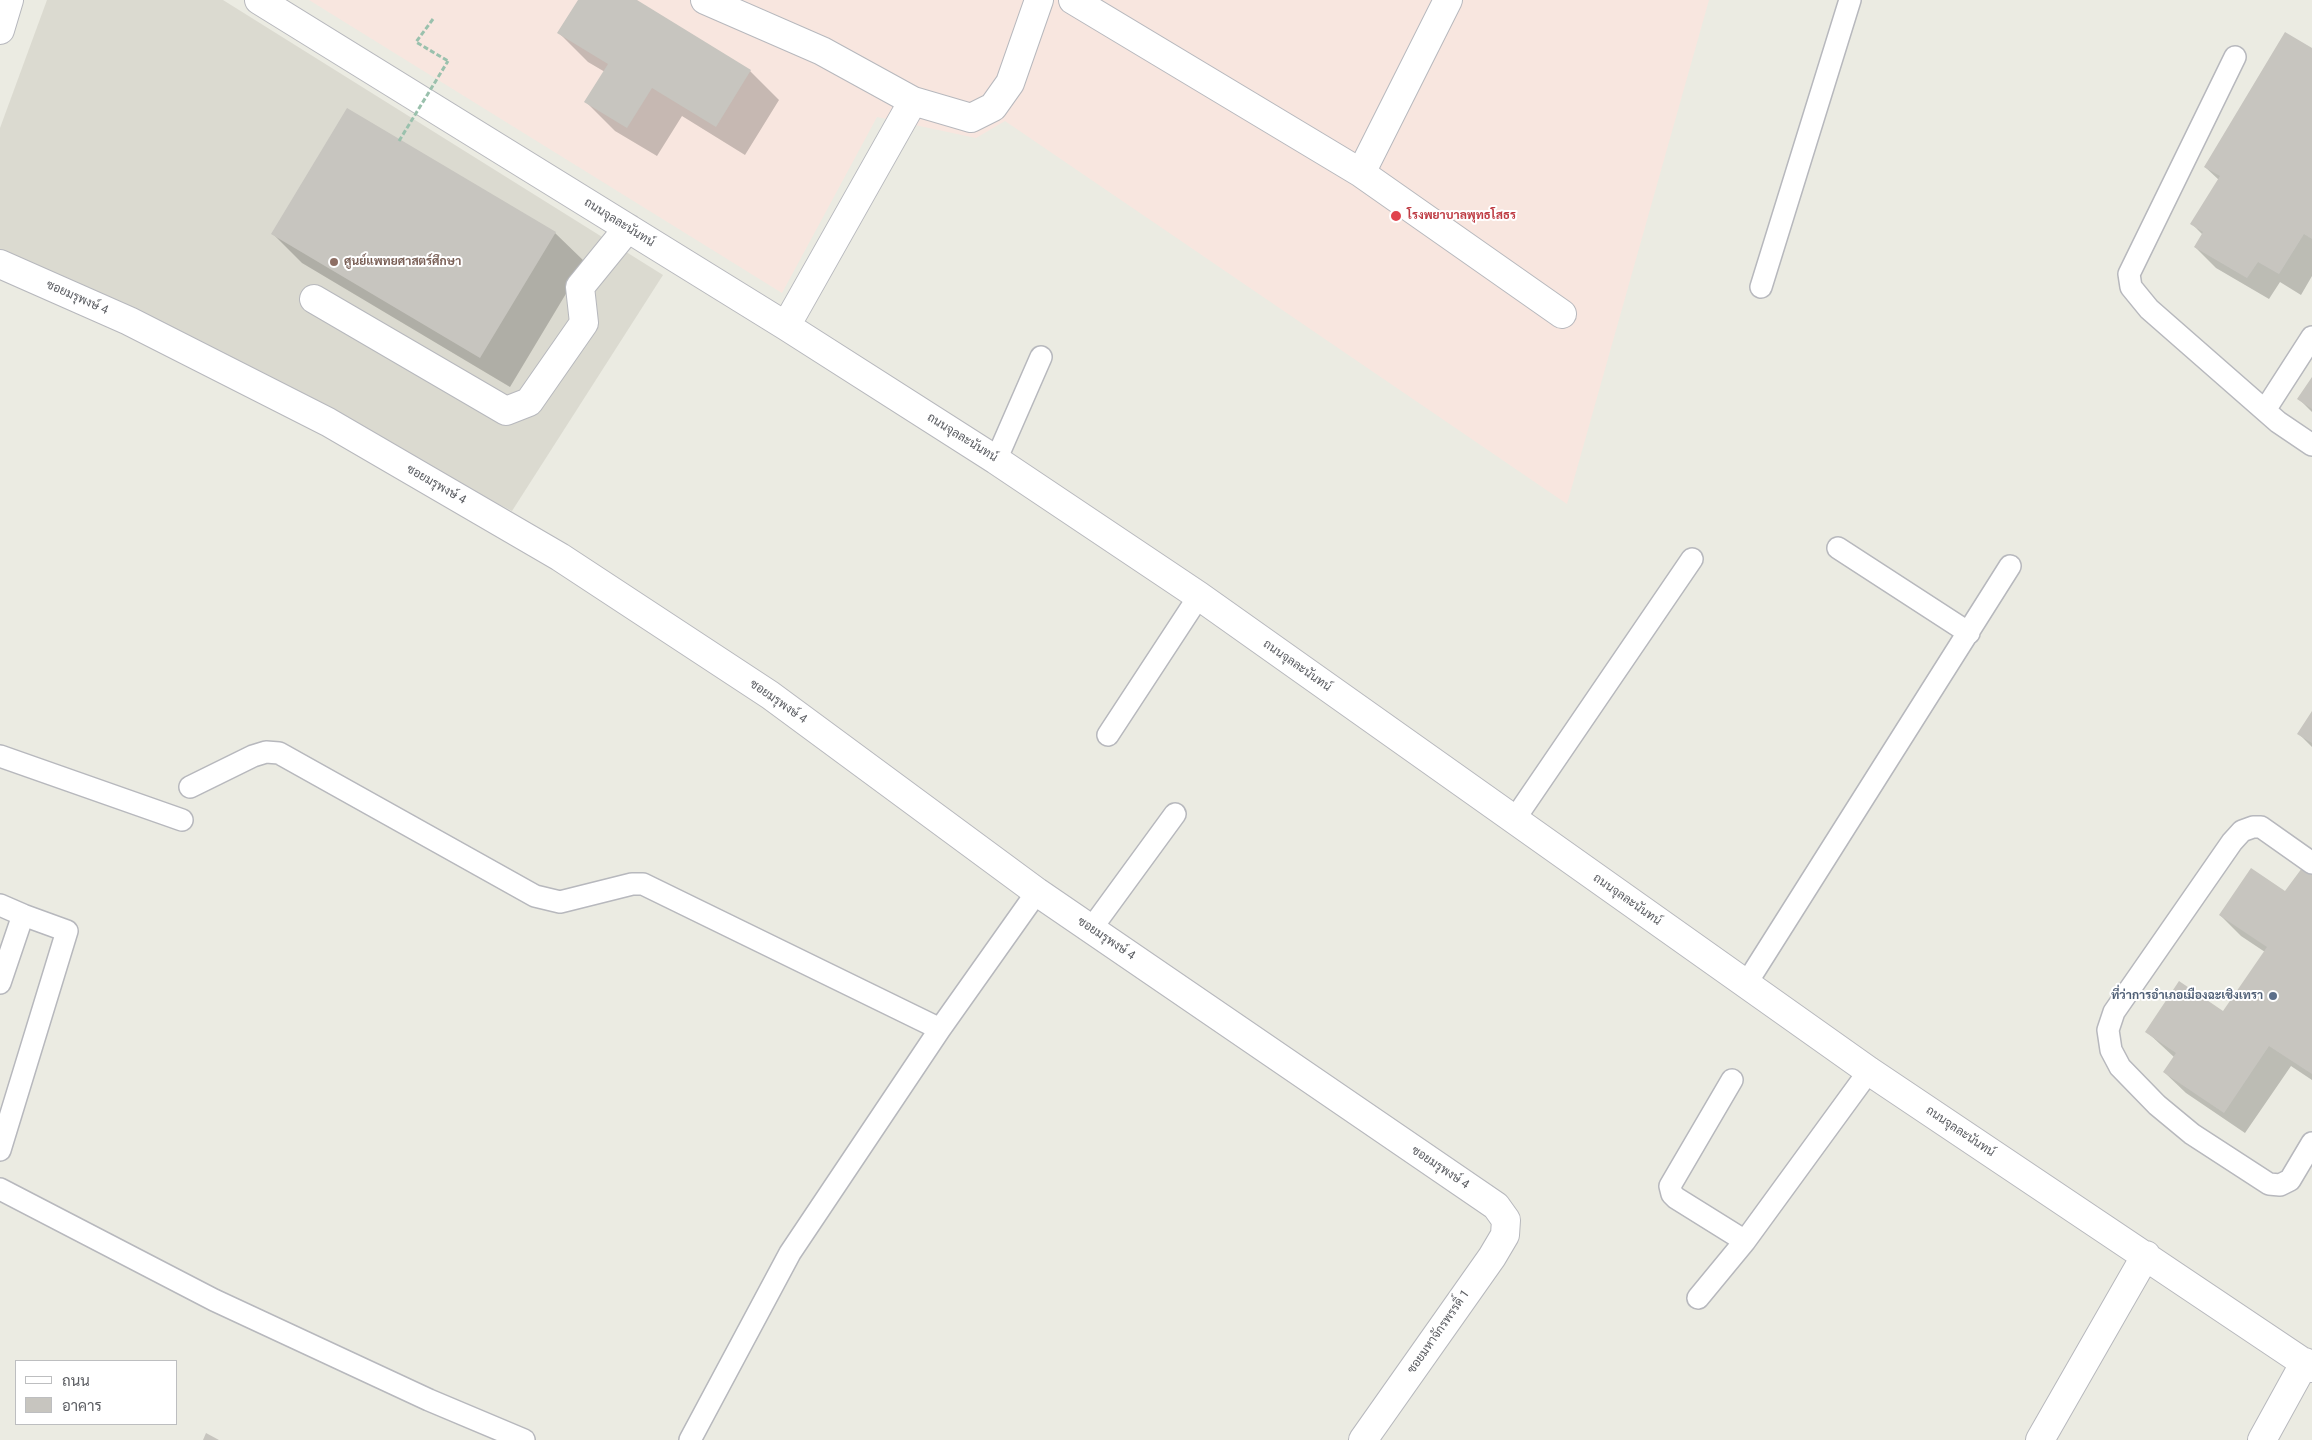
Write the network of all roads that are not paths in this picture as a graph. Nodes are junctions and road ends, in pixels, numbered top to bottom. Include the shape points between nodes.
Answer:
1 (9, 0) edge
2 (259, 0) edge
3 (705, 0) edge
4 (1039, 0) edge
5 (1073, 0) edge
6 (1448, 0) edge
7 (1850, 0) edge
8 (0, 30) edge
9 (2235, 57) dead end
10 (913, 101) junction
11 (1361, 173) junction
12 (628, 228) junction
13 (0, 264) edge
14 (1761, 287) dead end
15 (314, 299) dead end
16 (1562, 314) dead end
17 (786, 326) junction
18 (2312, 337) edge
19 (1041, 357) dead end
20 (2265, 410) junction
21 (2312, 445) edge
22 (996, 460) junction
23 (1838, 548) dead end
24 (1692, 560) dead end
25 (2010, 566) dead end
26 (1199, 596) junction
27 (1969, 633) junction
28 (1108, 735) dead end
29 (0, 756) edge
30 (190, 787) dead end
31 (1176, 814) dead end
32 (182, 820) dead end
33 (1514, 820) junction
34 (2312, 862) edge
35 (1038, 892) junction
36 (0, 906) edge
37 (23, 915) junction
38 (1091, 929) junction
39 (0, 983) edge
40 (1746, 984) junction
41 (940, 1029) junction
42 (1869, 1071) junction
43 (1732, 1080) dead end
44 (2312, 1143) edge
45 (0, 1150) edge
46 (0, 1189) edge
47 (1506, 1220) joint
48 (1746, 1241) junction
49 (2146, 1255) junction
50 (1698, 1298) dead end
51 (2308, 1365) edge
52 (524, 1440) edge
53 (690, 1440) edge
54 (1363, 1440) edge
55 (2040, 1440) edge
56 (2262, 1440) edge

1 - 8 street
2 - 12 street, ถนนจุลละนันทน์
3 - 10 street via 822,51
4 - 10 street via 1010,82 993,107 971,118
5 - 11 street
6 - 11 street
7 - 14 lane
9 - 20 lane via 2129,274 2134,293 2149,309
10 - 17 street
11 - 16 street
12 - 15 street via 580,287 584,323 529,402 506,411
12 - 17 street, ถนนจุลละนันทน์
13 - 35 street, ซอยมรุพงษ์ 4 via 129,321 328,422 560,557 770,695
17 - 22 street, ถนนจุลละนันทน์
18 - 20 lane
19 - 22 lane
20 - 21 lane
22 - 26 street, ถนนจุลละนันทน์
23 - 27 lane
24 - 33 lane
25 - 27 lane
26 - 28 lane
26 - 33 street, ถนนจุลละนันทน์
27 - 40 lane
29 - 32 lane
30 - 41 lane via 253,756 279,753 535,896 560,902 643,884
31 - 38 lane
33 - 40 street, ถนนจุลละนันทน์
34 - 44 lane via 2261,827 2242,831 2114,1012 2108,1030 2111,1050 2120,1067 2157,1105 2192,1134 2270,1184 2280,1185 2290,1180
35 - 38 street, ซอยมรุพงษ์ 4
35 - 41 lane
36 - 37 lane
37 - 39 lane
37 - 45 lane via 67,931
38 - 47 street, ซอยมรุพงษ์ 4 via 1496,1206
40 - 42 street, ถนนจุลละนันทน์
41 - 53 lane via 790,1253
42 - 48 lane
42 - 49 street, ถนนจุลละนันทน์
43 - 48 lane via 1670,1186 1676,1198
46 - 52 lane via 214,1300 429,1400
47 - 54 street, ซอยมหาจักรพรรดิ์ 1 via 1504,1235 1492,1257
48 - 50 lane
49 - 51 street, ถนนจุลละนันทน์
49 - 55 street
51 - 56 street

